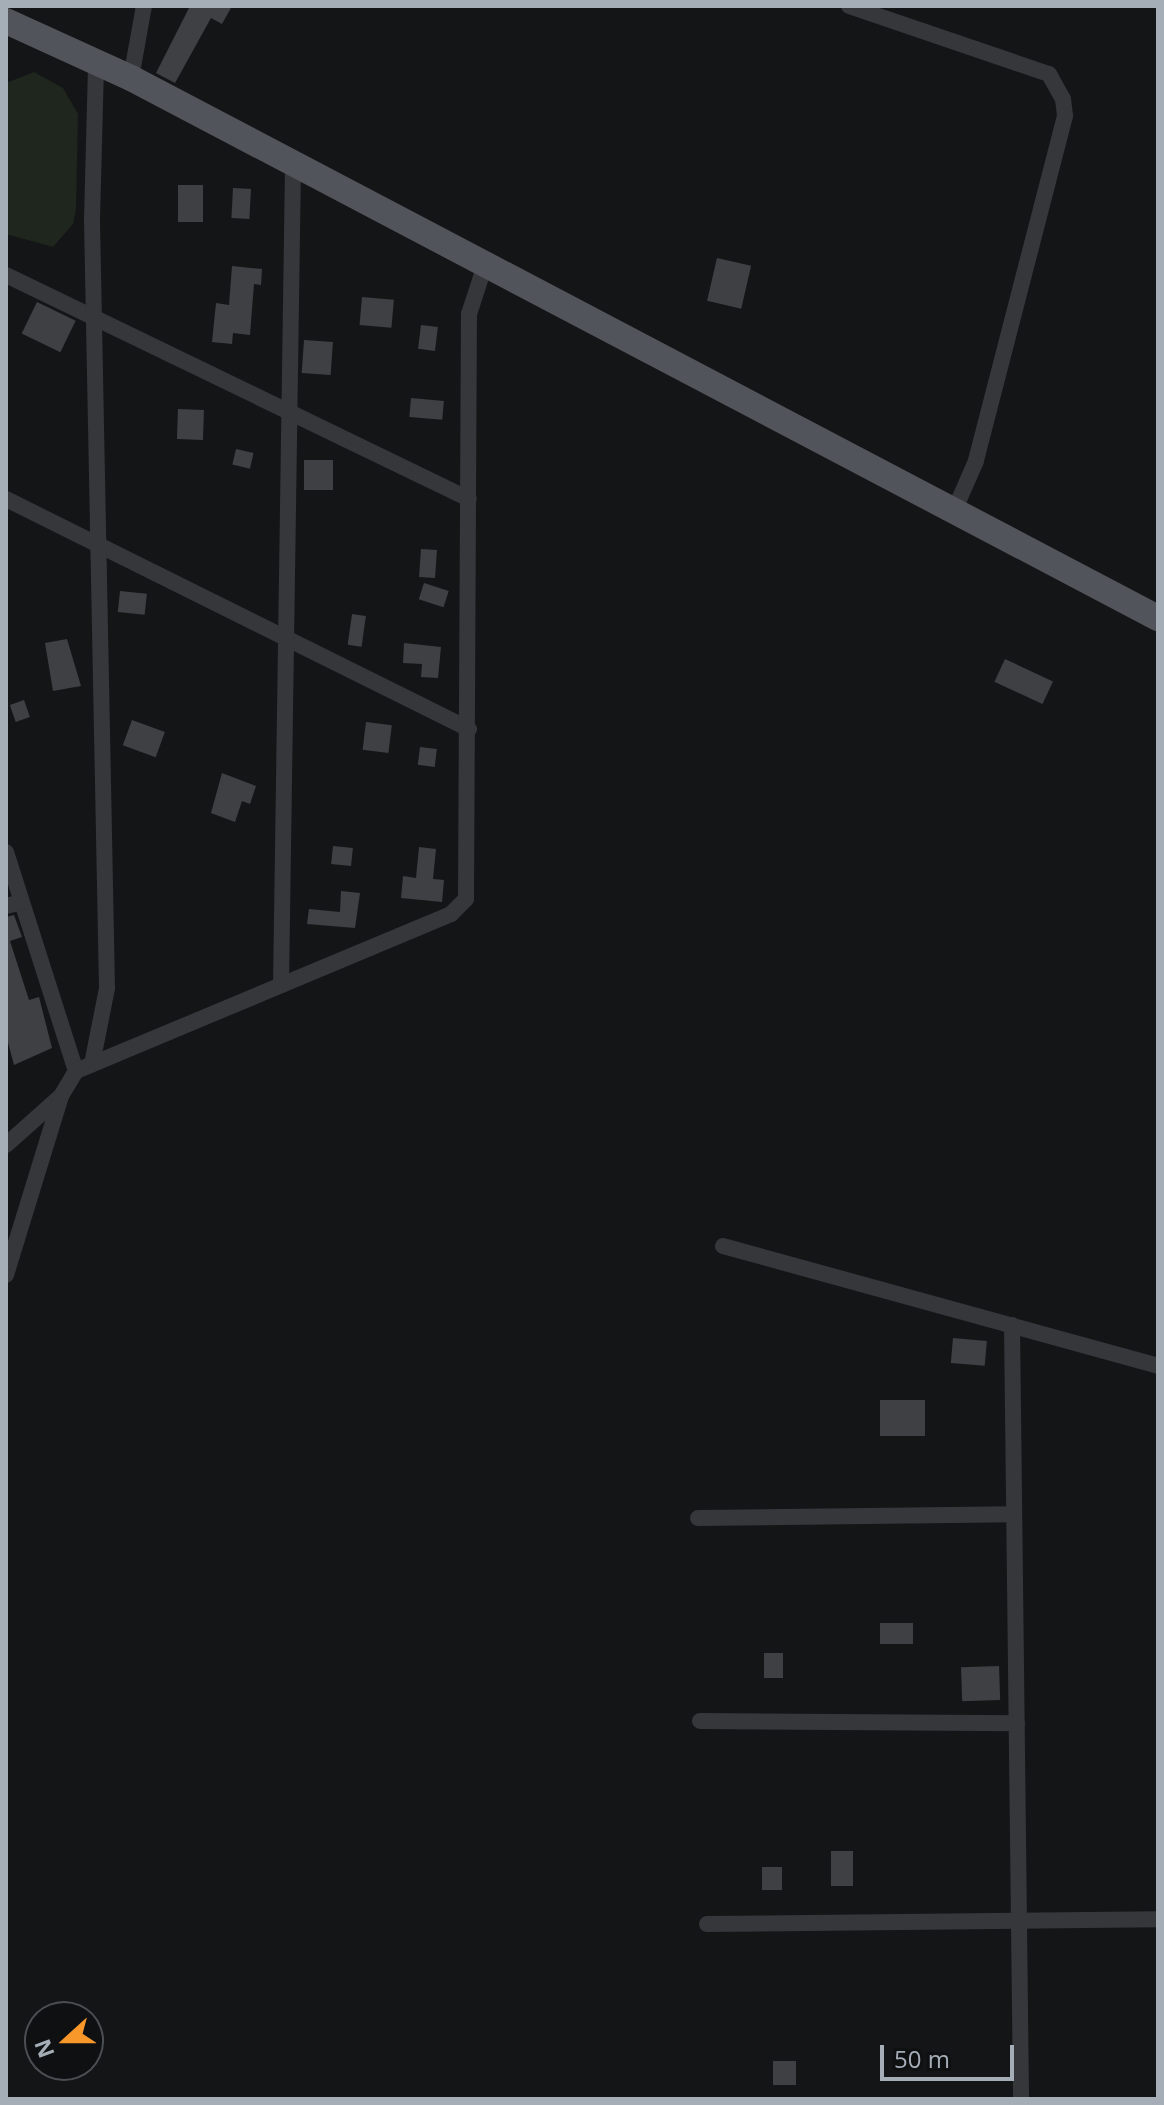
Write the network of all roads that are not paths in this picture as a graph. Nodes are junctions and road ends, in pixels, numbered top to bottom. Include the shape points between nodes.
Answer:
1 (144, 6) edge
2 (849, 6) edge
3 (6, 21) edge
4 (96, 62) junction
5 (131, 78) junction
6 (293, 164) junction
7 (485, 265) junction
8 (6, 275) edge
9 (94, 314) junction
10 (290, 411) junction
11 (6, 499) edge
12 (469, 499) junction
13 (954, 511) junction
14 (98, 545) junction
15 (1158, 618) edge
16 (286, 638) junction
17 (469, 729) junction
18 (6, 852) edge
19 (14, 904) edge
20 (281, 985) junction
21 (84, 1068) junction
22 (61, 1096) junction
23 (6, 1145) edge
24 (723, 1246) dead end
25 (6, 1275) edge
26 (1012, 1325) junction
27 (1158, 1366) edge
28 (1014, 1514) junction
29 (698, 1518) dead end
30 (700, 1721) dead end
31 (1017, 1723) junction
32 (1158, 1919) edge
33 (1023, 1921) junction
34 (707, 1924) dead end
35 (1021, 2099) edge

1 - 5 street
2 - 13 street via 1049,74 1063,99 1065,116 976,461
3 - 4 main road
4 - 5 main road
4 - 9 street
5 - 6 main road
6 - 7 main road
6 - 10 street
7 - 12 street via 469,314
7 - 13 main road
8 - 9 street
9 - 10 street
9 - 14 street
10 - 12 street
10 - 16 street
11 - 14 street
12 - 17 street
13 - 15 main road
14 - 16 street
14 - 21 street via 107,988
16 - 17 street
16 - 20 street
17 - 20 street via 466,899 451,914
18 - 19 street
19 - 21 street
20 - 21 street
21 - 22 street
22 - 23 street
22 - 25 street
24 - 26 street
26 - 27 street
26 - 28 street
28 - 29 street
28 - 31 street
30 - 31 street
31 - 33 street
32 - 33 street
33 - 34 street
33 - 35 street

